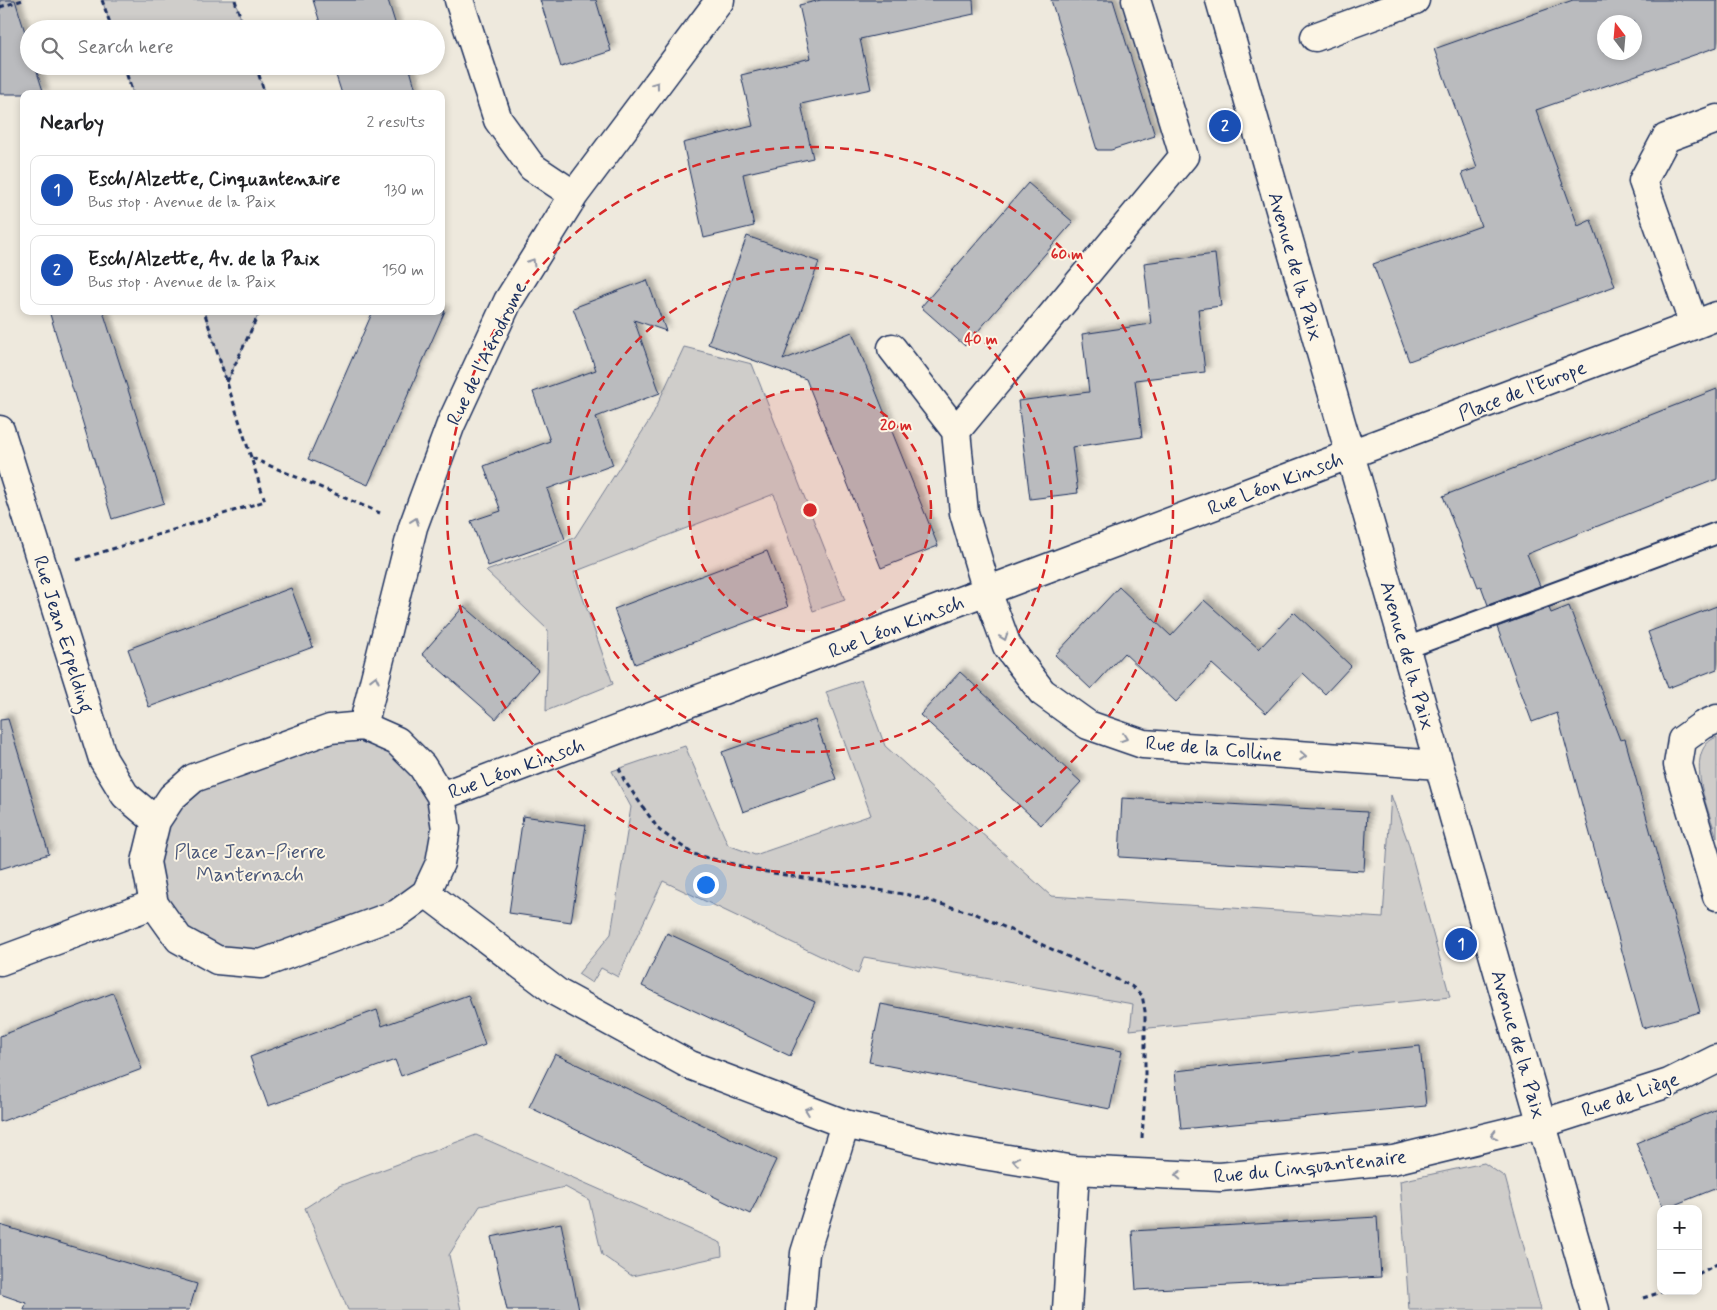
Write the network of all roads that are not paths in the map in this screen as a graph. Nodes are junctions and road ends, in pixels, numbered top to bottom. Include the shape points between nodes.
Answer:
1 (459, 0) edge
2 (720, 0) edge
3 (1136, 0) edge
4 (1220, 0) edge
5 (1415, 0) edge
6 (1315, 37) dead end
7 (1717, 119) edge
8 (574, 195) junction
9 (1705, 320) edge
10 (892, 348) dead end
11 (0, 430) edge
12 (956, 431) junction
13 (1350, 455) junction
14 (1717, 533) edge
15 (987, 591) junction
16 (1406, 648) junction
17 (1717, 720) edge
18 (363, 726) junction
19 (1439, 765) junction
20 (441, 796) junction
21 (156, 821) junction
22 (426, 894) junction
23 (1717, 896) edge
24 (154, 904) junction
25 (0, 961) edge
26 (1717, 1059) edge
27 (845, 1124) junction
28 (1541, 1124) junction
29 (1076, 1170) junction
30 (800, 1310) edge
31 (1067, 1310) edge
32 (1595, 1310) edge

1 - 8 street via 498,120 532,167
8 -> 2 street, Rue de l'Aérodrome
3 - 12 street via 1184,156
4 - 13 street, Avenue de la Paix
5 - 6 street
7 - 9 street, Place de l'Europe via 1666,138 1644,181
18 -> 8 street, Rue de l'Aérodrome via 413,527 451,424 508,301
9 - 13 street, Place de l'Europe
10 - 12 street
11 - 21 street, Rue Jean Erpelding via 103,759 126,796
12 - 15 street, Rue de la Colline via 964,513
13 - 15 street, Rue Léon Kinsch
13 - 16 street, Avenue de la Paix
14 - 16 lane
15 -> 19 street, Rue de la Colline via 1007,646 1042,692 1088,725 1143,744
15 - 20 street, Rue Léon Kinsch
16 - 19 street, Avenue de la Paix
17 - 23 street via 1703,725 1682,740 1678,765
18 - 20 street via 397,741 422,766
18 - 21 street via 330,729 194,778 172,797
19 - 28 street, Avenue de la Paix
20 - 22 street via 446,829 440,863
21 - 24 street via 146,862
22 - 24 street via 397,914 261,964 217,960 179,939
27 -> 22 street, Rue du Cinquantenaire via 690,1066 558,993
24 - 25 street
26 - 28 street, Rue de Liège via 1669,1084
29 -> 27 street, Rue du Cinquantenaire via 953,1150
27 - 30 street via 805,1253
28 -> 29 street, Rue du Cinquantenaire via 1393,1160 1220,1177
28 - 32 street, Avenue de la Paix
29 - 31 street

